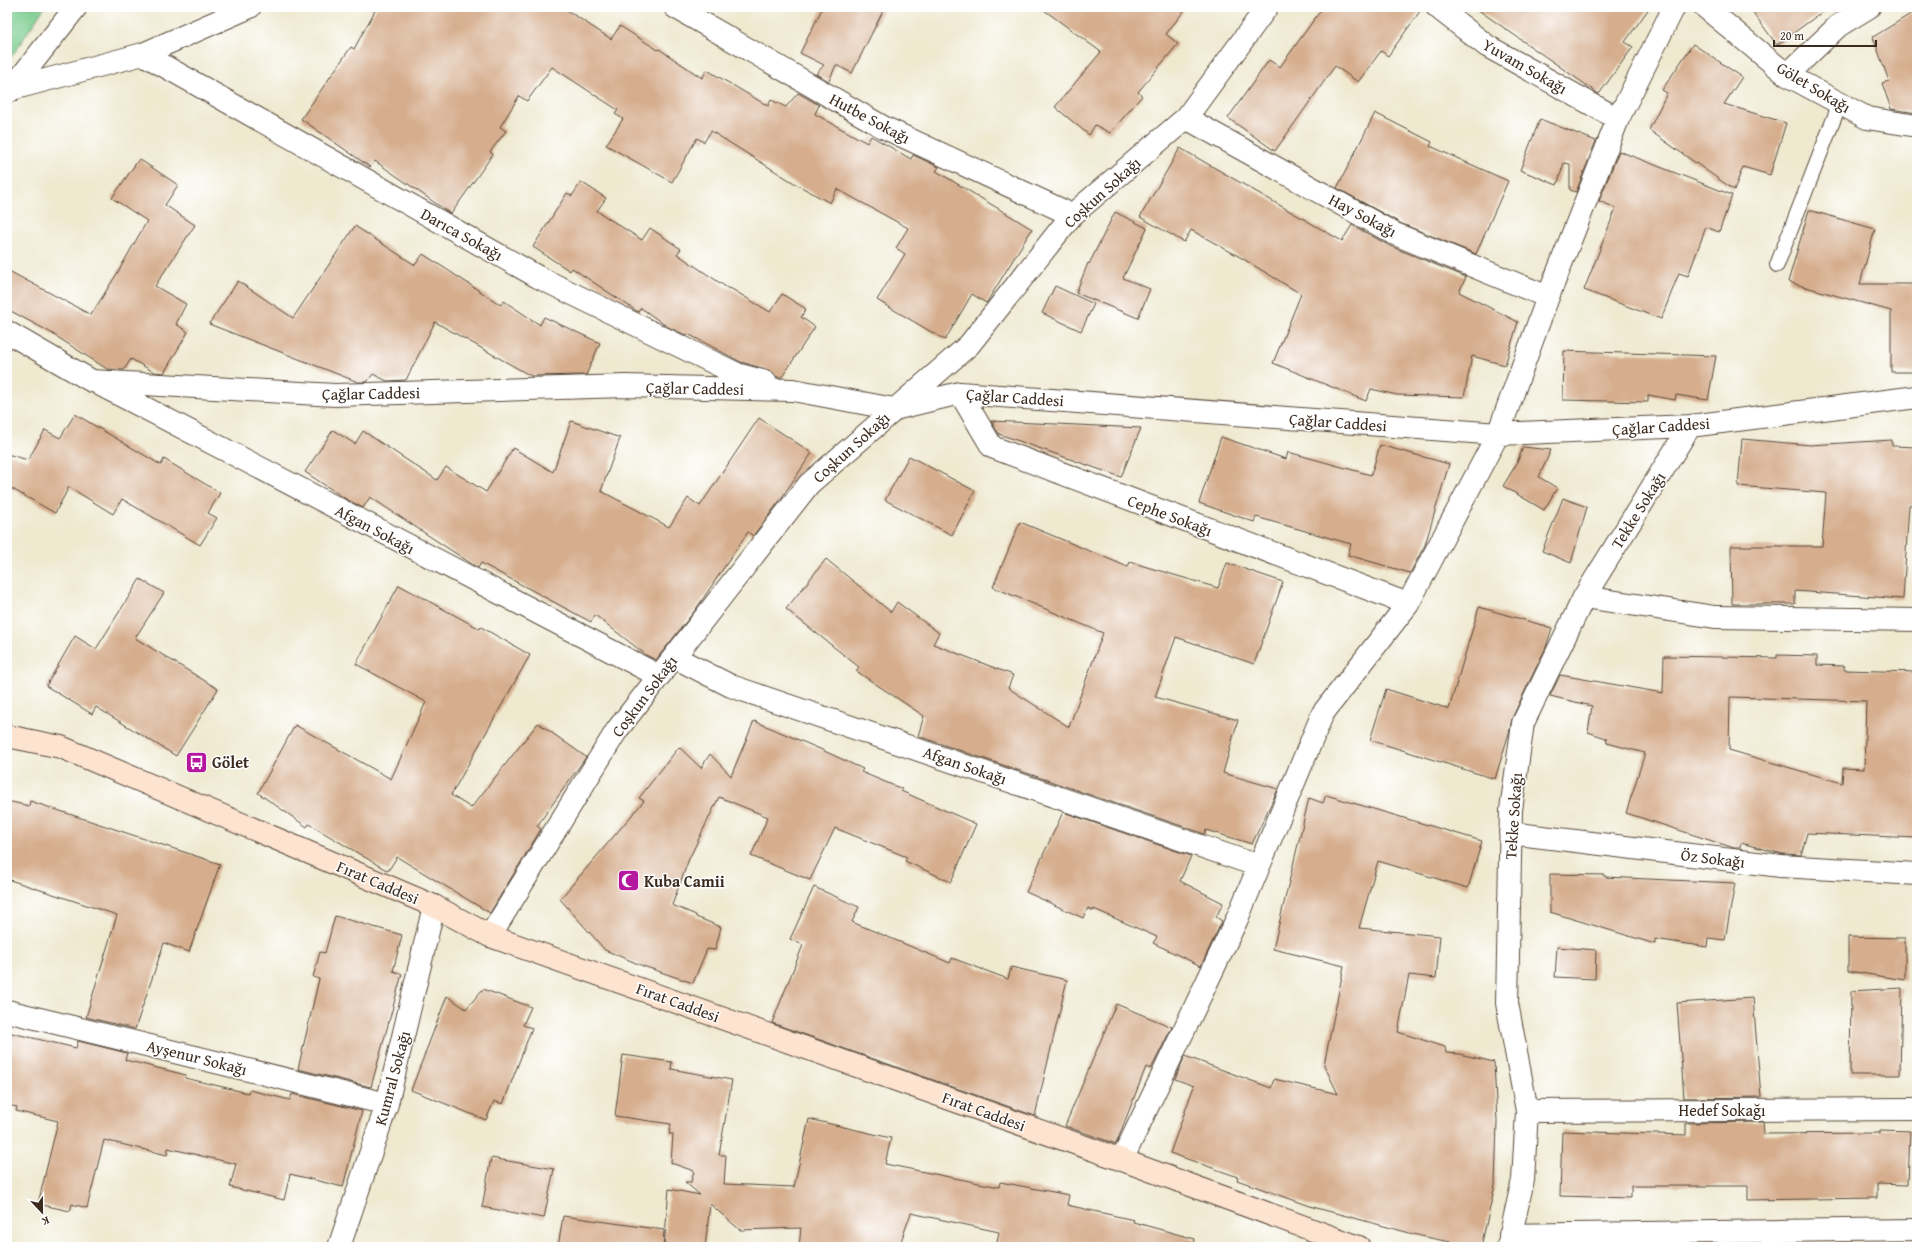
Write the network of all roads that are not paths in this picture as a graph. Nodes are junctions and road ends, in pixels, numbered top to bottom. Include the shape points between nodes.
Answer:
1 (76, 7) edge
2 (250, 7) edge
3 (675, 7) edge
4 (1267, 7) edge
5 (1437, 7) edge
6 (1674, 7) edge
7 (1705, 7) edge
8 (1869, 7) edge
9 (143, 54) junction
10 (1787, 75) junction
11 (10, 92) edge
12 (1840, 103) junction
13 (1186, 118) junction
14 (1618, 119) junction
15 (1917, 126) edge
16 (1072, 215) junction
17 (1776, 265) dead end
18 (1548, 297) junction
19 (7, 332) edge
20 (92, 381) junction
21 (793, 390) junction
22 (960, 393) junction
23 (1917, 397) edge
24 (894, 409) junction
25 (1690, 426) junction
26 (1498, 434) junction
27 (1584, 597) junction
28 (1408, 604) junction
29 (1917, 620) edge
30 (674, 657) junction
31 (658, 676) junction
32 (7, 736) edge
33 (1510, 833) junction
34 (1259, 866) junction
35 (1917, 874) edge
36 (434, 906) junction
37 (490, 936) junction
38 (7, 1011) edge
39 (387, 1104) junction
40 (1917, 1109) edge
41 (1527, 1111) junction
42 (1122, 1160) junction
43 (1917, 1229) edge
44 (1509, 1241) edge
45 (339, 1247) edge
46 (1359, 1247) edge

1 - 11 street
2 - 9 street
3 - 16 street, Hutbe Sokağı via 883,127
4 - 13 street, Coşkun Sokağı
5 - 14 street, Yuvam Sokağı via 1487,46
6 - 14 street
7 - 10 street, Gölet Sokağı
8 - 10 street via 1838,26
9 - 11 street
9 - 21 street, Darıca Sokağı via 538,277 737,374
10 - 12 street, Gölet Sokağı
12 - 15 street, Gölet Sokağı via 1867,118
12 - 17 lane
13 - 16 street, Coşkun Sokağı
13 - 18 street, Hay Sokağı via 1395,234
14 - 18 street
16 - 24 street, Coşkun Sokağı via 969,344
18 - 26 street
19 - 20 street, Çağlar Caddesi
20 - 21 street, Çağlar Caddesi via 335,395 625,386
20 - 31 street, Afgan Sokağı
21 - 24 street, Çağlar Caddesi
22 - 24 street, Çağlar Caddesi
22 - 26 street, Çağlar Caddesi
22 - 28 street, Cephe Sokağı via 992,447
23 - 25 street, Çağlar Caddesi
24 - 30 street, Coşkun Sokağı via 809,484
25 - 26 street, Çağlar Caddesi
25 - 27 street, Tekke Sokağı
26 - 28 street
27 - 29 street via 1715,617
27 - 33 street, Tekke Sokağı via 1523,723
28 - 34 street via 1323,713
30 - 31 street, Coşkun Sokağı
30 - 34 street, Afgan Sokağı via 731,686
31 - 37 street, Coşkun Sokağı via 617,730
32 - 36 street, Fırat Caddesi via 61,747
33 - 35 street, Öz Sokağı via 1781,866
33 - 41 street, Tekke Sokağı via 1508,1003
34 - 42 street
36 - 37 street, Fırat Caddesi
36 - 39 street, Kumral Sokağı
37 - 42 street, Fırat Caddesi
38 - 39 street, Ayşenur Sokağı
39 - 45 street, Kumral Sokağı
40 - 41 street, Hedef Sokağı
41 - 44 street, Tekke Sokağı via 1523,1180
42 - 46 street, Fırat Caddesi
43 - 44 street

